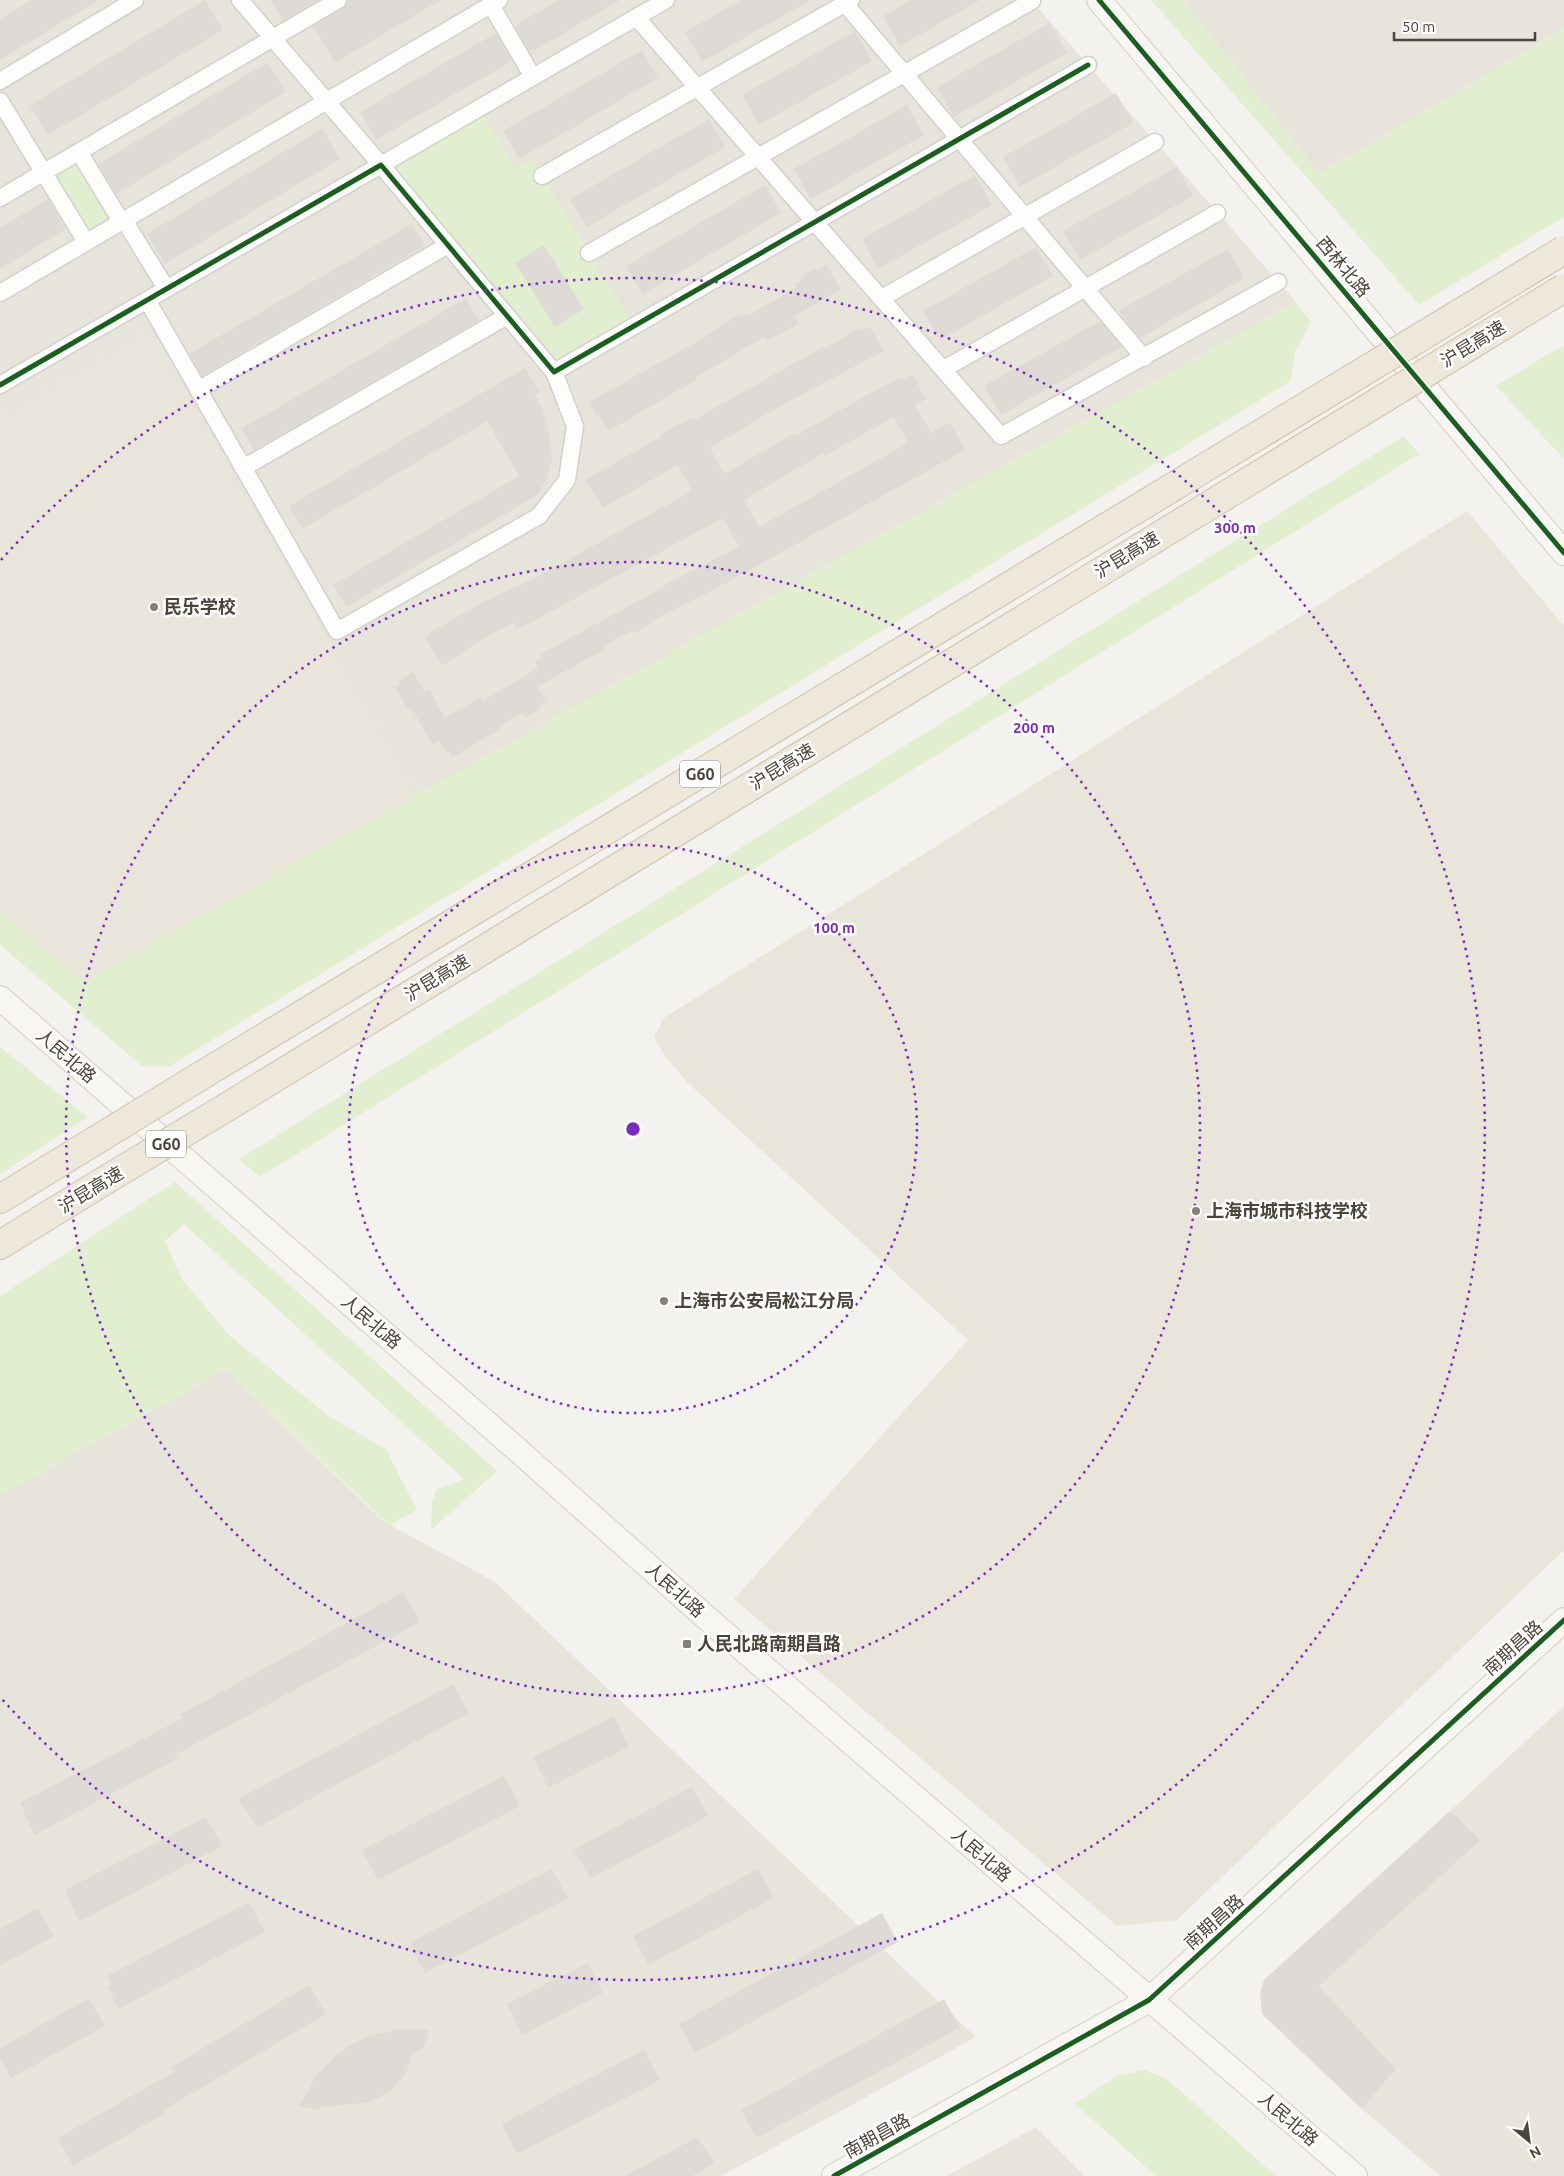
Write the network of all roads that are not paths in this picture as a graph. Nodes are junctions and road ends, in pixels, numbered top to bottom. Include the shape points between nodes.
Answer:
1 (135, 0) edge
2 (240, 0) edge
3 (338, 0) edge
4 (666, 0) edge
5 (1099, 0) edge
6 (846, 1) edge
7 (1032, 1) edge
8 (495, 2) edge
9 (636, 17) junction
10 (273, 38) junction
11 (1088, 65) dead end
12 (904, 74) junction
13 (533, 77) junction
14 (0, 81) edge
15 (697, 87) junction
16 (0, 101) edge
17 (326, 101) junction
18 (958, 138) junction
19 (1155, 142) dead end
20 (79, 152) junction
21 (758, 157) junction
22 (380, 165) junction
23 (44, 172) junction
24 (542, 176) dead end
25 (0, 198) edge
26 (1217, 213) dead end
27 (1024, 217) junction
28 (123, 220) junction
29 (815, 222) junction
30 (86, 242) junction
31 (448, 245) junction
32 (1564, 250) edge
33 (589, 253) dead end
34 (1278, 282) dead end
35 (166, 288) junction
36 (1564, 288) edge
37 (1085, 289) junction
38 (0, 293) edge
39 (882, 298) junction
40 (147, 300) junction
41 (507, 316) junction
42 (1144, 358) junction
43 (944, 370) junction
44 (554, 372) junction
45 (0, 385) edge
46 (198, 390) junction
47 (244, 468) junction
48 (1564, 553) edge
49 (0, 998) edge
50 (0, 1199) edge
51 (0, 1245) edge
52 (1564, 1620) edge
53 (1149, 2000) junction
54 (834, 2176) edge
55 (1355, 2176) edge

1 - 14 street
2 - 10 street
3 - 10 street
4 - 9 street
5 - 48 main road, 西林北路
6 - 12 street
6 - 15 street
7 - 12 street
8 - 13 street
8 - 17 street
9 - 13 street
9 - 15 street
10 - 17 street
10 - 20 street
11 - 18 street
12 - 18 street
12 - 21 street
13 - 22 street
15 - 21 street
15 - 24 street
16 - 23 street
17 - 22 street
17 - 28 street
18 - 27 street
18 - 29 street
19 - 27 street
20 - 23 street
20 - 28 street
21 - 29 street
21 - 33 street
22 - 31 street
22 - 35 street
23 - 25 street
23 - 30 street
26 - 37 street
27 - 37 street
27 - 39 street
28 - 30 street
28 - 35 street
29 - 39 street
29 - 44 street
30 - 38 street
31 - 41 street
31 - 46 street
32 - 50 highway, 沪昆高速 / G60, bridge
34 - 42 street
35 - 40 street
36 - 51 highway, 沪昆高速 / G60, bridge
37 - 42 street
37 - 43 street
39 - 43 street
40 - 45 street
40 - 46 street
41 - 44 street
41 - 47 street
42 - 43 street via 1001,436
44 - 47 street via 575,426 567,480 539,516 337,631
46 - 47 street
49 - 53 main road, 人民北路 via 709,1620
52 - 53 main road, 南期昌路
53 - 54 main road, 南期昌路
53 - 55 main road, 人民北路

